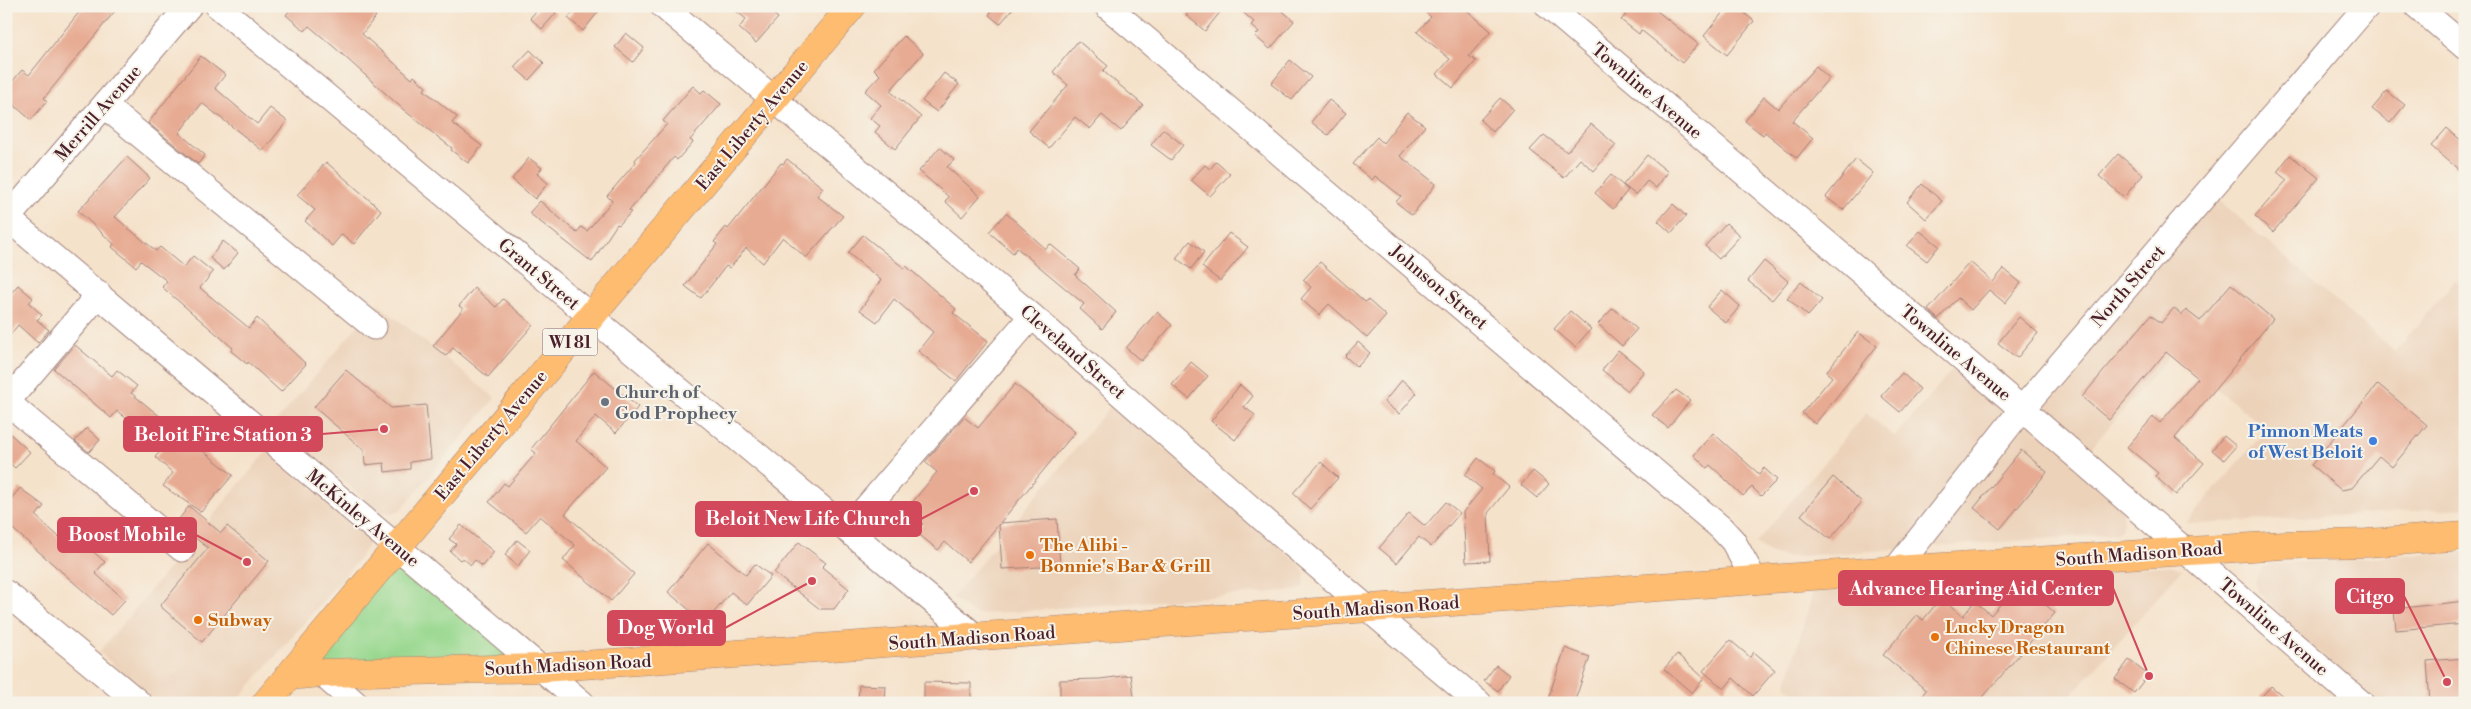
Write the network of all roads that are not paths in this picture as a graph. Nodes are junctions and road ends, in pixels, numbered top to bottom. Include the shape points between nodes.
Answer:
1 (189, 6) edge
2 (218, 6) edge
3 (663, 6) edge
4 (852, 6) edge
5 (1107, 6) edge
6 (1548, 6) edge
7 (2367, 6) edge
8 (2417, 6) edge
9 (2465, 47) edge
10 (774, 98) junction
11 (105, 106) junction
12 (7, 219) edge
13 (99, 294) junction
14 (1032, 316) junction
15 (591, 317) junction
16 (374, 327) dead end
17 (7, 403) edge
18 (2022, 409) junction
19 (848, 530) junction
20 (2465, 536) edge
21 (397, 546) junction
22 (182, 549) dead end
23 (2186, 552) junction
24 (1894, 570) junction
25 (1755, 581) junction
26 (6, 593) edge
27 (1368, 609) junction
28 (976, 637) junction
29 (541, 668) junction
30 (321, 673) junction
31 (288, 676) junction
32 (568, 698) edge
33 (140, 703) edge
34 (266, 703) edge
35 (355, 703) edge
36 (1478, 703) edge
37 (2361, 703) edge

1 - 11 street, Merrill Avenue
2 - 15 street, Grant Street
3 - 10 street, Cleveland Street
4 - 10 main road, East Liberty Avenue / WI 81
5 - 25 street, Johnson Street via 1714,521 1733,542
6 - 18 street, Townline Avenue
7 - 18 street, North Street
8 - 9 street
10 - 14 street, Cleveland Street
10 - 15 main road, East Liberty Avenue / WI 81
11 - 12 street, Merrill Avenue
11 - 16 street
12 - 13 street, McKinley Avenue
13 - 17 street
13 - 21 street, McKinley Avenue
14 - 19 street
14 - 27 street, Cleveland Street
15 - 19 street, Grant Street
15 - 21 main road, East Liberty Avenue / WI 81
17 - 22 street
18 - 23 street, Townline Avenue
18 - 24 street, North Street
19 - 28 street, Grant Street
20 - 23 main road, South Madison Road
21 - 29 street, McKinley Avenue
21 - 31 main road, East Liberty Avenue / WI 81
23 - 24 main road, South Madison Road
23 - 37 street, Townline Avenue
24 - 25 main road, South Madison Road
25 - 27 main road, South Madison Road
26 - 33 street
27 - 28 main road, South Madison Road
27 - 36 street, Cleveland Street
28 - 29 main road, South Madison Road
29 - 30 main road, South Madison Road
29 - 32 street, McKinley Avenue
30 - 31 main road, South Madison Road
30 - 35 street
31 - 34 main road, East Liberty Avenue / WI 81

